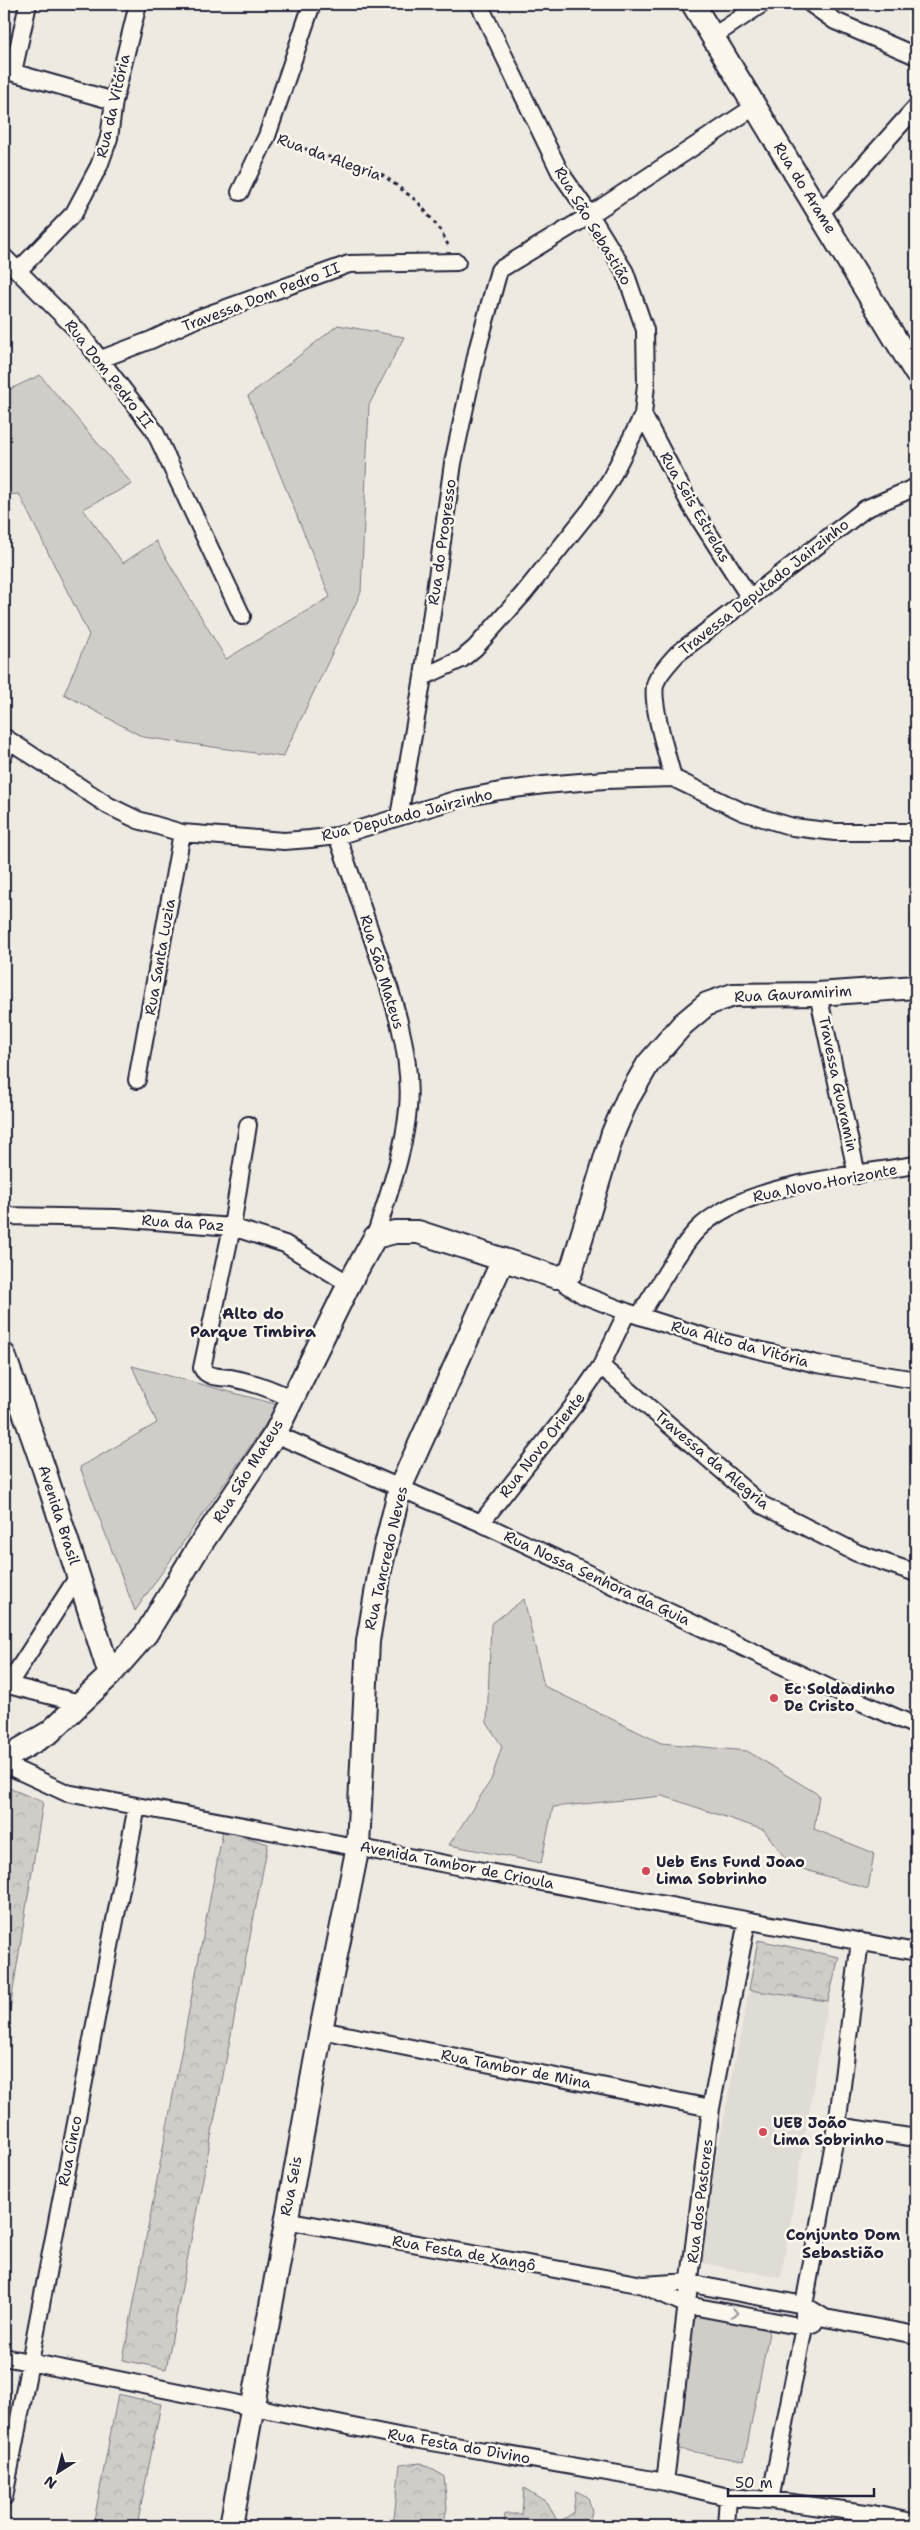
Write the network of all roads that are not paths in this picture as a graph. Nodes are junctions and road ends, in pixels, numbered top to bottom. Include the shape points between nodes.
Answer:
1 (28, 4) edge
2 (138, 4) edge
3 (312, 4) edge
4 (479, 4) edge
5 (693, 4) edge
6 (762, 4) edge
7 (811, 4) edge
8 (712, 37) junction
9 (916, 56) edge
10 (8, 71) edge
11 (114, 101) junction
12 (916, 106) edge
13 (754, 107) junction
14 (240, 192) dead end
15 (821, 213) junction
16 (590, 215) junction
17 (4, 257) edge
18 (457, 262) road end
19 (18, 271) junction
20 (101, 359) junction
21 (916, 373) edge
22 (643, 415) junction
23 (916, 487) edge
24 (750, 598) junction
25 (242, 616) dead end
26 (424, 676) junction
27 (5, 743) edge
28 (673, 778) junction
29 (399, 817) junction
30 (916, 832) edge
31 (182, 833) junction
32 (337, 836) junction
33 (916, 987) edge
34 (818, 994) junction
35 (138, 1080) dead end
36 (248, 1125) dead end
37 (916, 1165) edge
38 (857, 1175) junction
39 (4, 1216) edge
40 (232, 1227) junction
41 (375, 1237) junction
42 (503, 1260) junction
43 (566, 1278) junction
44 (349, 1284) junction
45 (633, 1314) junction
46 (5, 1365) edge
47 (601, 1366) junction
48 (916, 1380) edge
49 (292, 1398) junction
50 (275, 1434) junction
51 (400, 1488) junction
52 (481, 1523) junction
53 (916, 1573) edge
54 (79, 1575) junction
55 (110, 1675) junction
56 (6, 1684) edge
57 (80, 1703) junction
58 (916, 1726) edge
59 (4, 1759) edge
60 (4, 1764) edge
61 (137, 1806) junction
62 (358, 1846) junction
63 (747, 1922) junction
64 (860, 1942) junction
65 (916, 1952) edge
66 (321, 2030) junction
67 (711, 2108) junction
68 (837, 2126) junction
69 (916, 2138) edge
70 (285, 2220) junction
71 (690, 2282) junction
72 (644, 2285) junction
73 (804, 2304) junction
74 (687, 2305) junction
75 (825, 2318) junction
76 (804, 2327) junction
77 (916, 2335) edge
78 (4, 2357) edge
79 (29, 2362) junction
80 (254, 2406) junction
81 (665, 2482) junction
82 (4, 2496) edge
83 (728, 2497) junction
84 (770, 2500) junction
85 (916, 2523) edge
86 (231, 2526) edge
87 (726, 2526) edge

1 - 10 street
2 - 11 street, Rua da Vitória
3 - 14 street, Rua da Alegria via 268,136
4 - 16 street, Rua São Sebastião via 556,164
5 - 8 main road, Rua do Arame
6 - 8 street
7 - 9 street via 835,20
8 - 13 main road, Rua do Arame
10 - 11 street
11 - 19 street, Rua da Vitória via 109,138 82,203
12 - 15 street
13 - 15 main road, Rua do Arame
13 - 16 street
15 - 21 main road, Rua do Arame
16 - 22 street, Rua São Sebastião via 625,272 645,330 647,358
16 - 26 street, Rua do Progresso via 499,270 478,347 453,463
17 - 19 street, Rua Dom Pedro II
18 - 20 street, Travessa Dom Pedro II via 349,264 196,319
19 - 20 street, Rua Dom Pedro II via 80,332
20 - 25 street, Rua Dom Pedro II via 154,430
22 - 24 street, Rua Seis Estrelas via 691,506
22 - 26 street, Rua São Sebastião via 610,480 591,509 524,593 462,659
23 - 24 street, Travessa Deputado Jairzinho via 865,509
24 - 28 street, Travessa Deputado Jairzinho via 677,654 656,680 654,702
26 - 29 street, Rua do Progresso
27 - 31 street, Rua Deputado Jairzinho via 109,806 138,820
28 - 29 street, Rua Deputado Jairzinho via 544,785 458,799
28 - 30 street, Rua Deputado Jairzinho via 742,812 793,827 835,832
29 - 32 street, Rua Deputado Jairzinho
31 - 32 street, Rua Deputado Jairzinho via 284,841
31 - 35 street, Rua Santa Luzia
32 - 41 street, Rua São Mateus via 392,994 406,1062 409,1108 400,1154
33 - 34 main road, Rua Gauramirim
34 - 38 street, Travessa Guaramin
34 - 43 main road, Rua Gauramirim via 733,995 707,1004 683,1024 648,1064 628,1100
36 - 40 street
37 - 38 street, Rua Novo Horizonte
38 - 45 street, Rua Novo Horizonte via 796,1186 730,1205 696,1230
39 - 40 street, Rua da Paz via 116,1218
40 - 44 street, Rua da Paz via 285,1244
40 - 49 street via 202,1364 204,1371 212,1376 262,1384
41 - 42 main road, Rua Alto da Vitória via 395,1232 418,1232
41 - 44 main road, Rua São Mateus
42 - 43 main road, Rua Alto da Vitória
42 - 51 main road, Rua Tancredo Neves
43 - 45 street, Rua Alto da Vitória via 584,1296
44 - 49 main road, Rua São Mateus
45 - 47 street
45 - 48 street, Rua Alto da Vitória via 712,1338 818,1364
46 - 54 main road, Avenida Brasil
47 - 52 street, Rua Novo Oriente
47 - 53 street, Travessa da Alegria via 762,1505 856,1553
49 - 50 main road, Rua São Mateus
50 - 51 street, Rua Nossa Senhora da Guia
50 - 55 main road, Rua São Mateus via 195,1553 146,1634
51 - 52 street, Rua Nossa Senhora da Guia
51 - 62 main road, Rua Tancredo Neves via 380,1570 368,1641
52 - 58 street, Rua Nossa Senhora da Guia
54 - 55 main road, Avenida Brasil
54 - 56 street
55 - 57 main road, Rua São Mateus
56 - 57 street
57 - 59 main road, Rua São Mateus via 50,1732
60 - 61 street, Avenida Tambor de Crioula via 67,1793
61 - 62 street, Avenida Tambor de Crioula
61 - 79 street, Rua Cinco
62 - 63 street, Avenida Tambor de Crioula
62 - 66 main road, Rua Seis
63 - 64 street, Avenida Tambor de Crioula
63 - 67 street, Rua dos Pastores
64 - 65 street, Avenida Tambor de Crioula
64 - 68 street
66 - 67 street, Rua Tambor de Mina
66 - 70 main road, Rua Seis
67 - 71 street, Rua dos Pastores
68 - 69 street
68 - 73 street
70 - 72 street, Rua Festa de Xangô
70 - 80 main road, Rua Seis
71 - 72 street, Rua Festa de Xangô
71 - 73 street, Rua Festa de Xangô
71 - 74 street, Rua dos Pastores
72 - 74 street, Rua Festa de Xangô
73 - 75 street, Rua Festa de Xangô
73 - 76 street
74 -> 76 street, Rua Festa de Xangô
74 - 81 street, Rua dos Pastores
75 - 76 street
75 - 77 street, Rua Festa de Xangô
76 - 84 street
78 - 79 street, Rua Festa do Divino
79 - 80 street, Rua Festa do Divino
79 - 82 street, Rua Cinco
80 - 81 street, Rua Festa do Divino via 403,2437
80 - 86 main road, Rua Seis
81 - 83 street, Rua Festa do Divino
83 - 84 street, Rua Festa do Divino
83 - 87 street
84 - 85 street, Rua Festa do Divino

